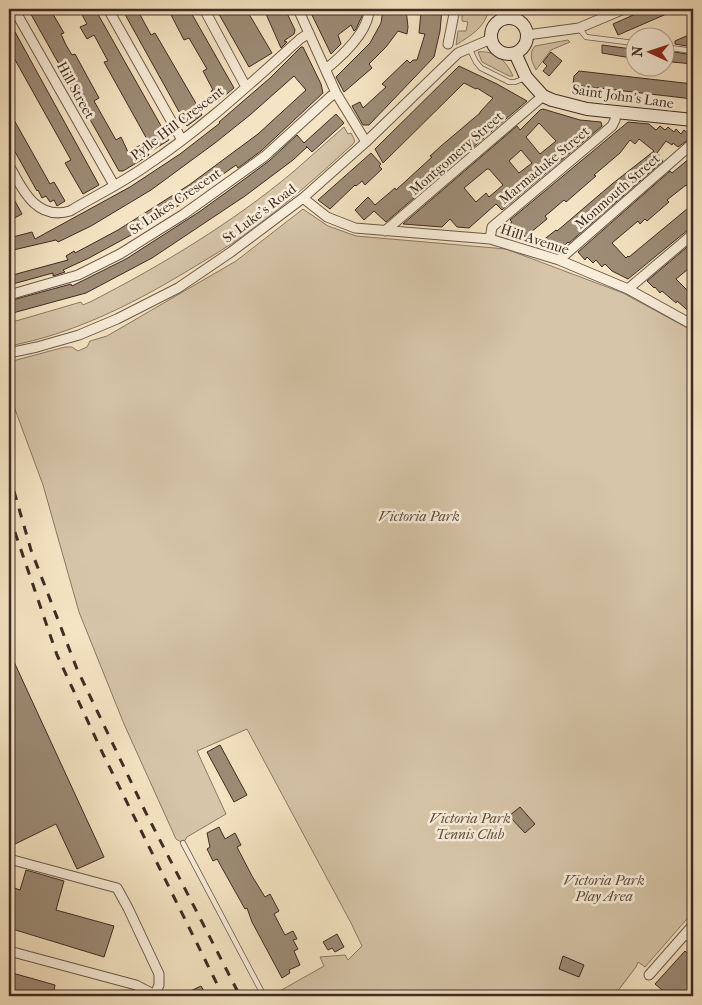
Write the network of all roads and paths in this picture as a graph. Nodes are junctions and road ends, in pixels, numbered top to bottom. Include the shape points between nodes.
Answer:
1 (14, 9) edge
2 (108, 9) edge
3 (204, 9) edge
4 (298, 9) edge
5 (369, 9) edge
6 (454, 9) edge
7 (624, 9) edge
8 (504, 13) edge
9 (579, 28) junction
10 (309, 33) junction
11 (527, 35) junction
12 (492, 39) junction
13 (624, 42) edge
14 (448, 44) dead end
15 (469, 48) junction
16 (674, 48) edge
17 (693, 51) edge
18 (515, 52) junction
19 (326, 69) junction
20 (526, 78) junction
21 (246, 87) junction
22 (336, 93) junction
23 (543, 96) junction
24 (616, 113) junction
25 (693, 120) edge
26 (182, 140) junction
27 (366, 142) junction
28 (693, 143) edge
29 (9, 165) edge
30 (114, 185) junction
31 (303, 198) junction
32 (385, 231) junction
33 (693, 234) edge
34 (490, 239) junction
35 (559, 260) junction
36 (628, 289) junction
37 (9, 295) edge
38 (693, 324) edge
39 (9, 353) edge
40 (183, 842) dead end
41 (9, 859) edge
42 (693, 925) edge
43 (686, 933) junction
44 (693, 941) edge
45 (9, 951) edge
46 (648, 974) dead end
47 (156, 995) edge
48 (264, 996) edge

1 - 30 street, Hill Street
2 - 26 street
3 - 21 street
4 - 10 street
5 - 19 street via 362,32
6 - 14 street
7 - 9 street
8 - 11 street via 520,21
8 - 12 street via 494,25
9 - 11 street
9 - 13 lane via 586,37
10 - 19 street
10 - 21 street, Pylle Hill Crescent
11 - 18 street via 525,44
12 - 15 street, St Luke's Road
12 - 18 street via 502,52
15 - 20 lane via 481,68 509,82
15 - 27 street, St Luke's Road via 458,53
16 - 17 lane
18 - 20 street, Saint John's Lane
19 - 22 street
20 - 23 street, Saint John's Lane
21 - 26 street, Pylle Hill Crescent
22 - 27 street
22 - 37 street, St Lukes Crescent via 265,156 184,214 120,254 78,275
23 - 24 street, Saint John's Lane via 587,109
23 - 32 street, Montgomery Street
24 - 25 street, Saint John's Lane
24 - 34 street, Marmaduke Street via 612,126 492,227
26 - 30 street, Pylle Hill Crescent via 146,167
27 - 31 street, St Luke's Road
28 - 35 street, Monmouth Street
29 - 30 street, Pylle Hill Crescent via 27,198 50,212 60,214
31 - 32 street, Hill Avenue via 319,212 343,224
31 - 39 street, St Luke's Road via 178,288 79,335
32 - 34 street, Hill Avenue
33 - 36 street
34 - 35 street, Hill Avenue
35 - 36 street, Hill Avenue
36 - 38 street, Hill Avenue
40 - 48 lane
41 - 47 street via 117,888 159,974
42 - 43 street
43 - 44 street
43 - 46 street
45 - 47 street via 136,985

